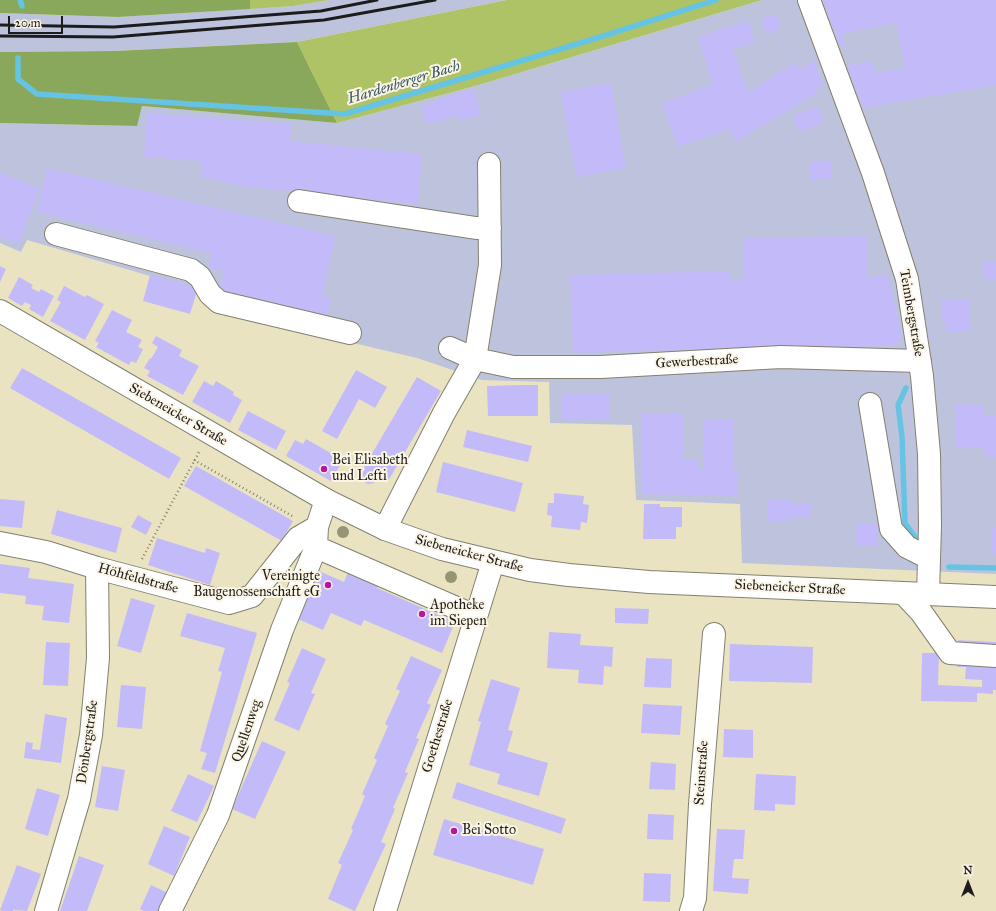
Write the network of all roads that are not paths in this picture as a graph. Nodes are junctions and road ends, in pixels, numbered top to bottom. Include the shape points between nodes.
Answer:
1 (809, 0) edge
2 (489, 164) dead end
3 (299, 201) dead end
4 (490, 228) junction
5 (56, 234) dead end
6 (0, 311) edge
7 (350, 333) dead end
8 (450, 348) dead end
9 (475, 358) junction
10 (920, 361) junction
11 (870, 404) dead end
12 (326, 500) junction
13 (385, 529) junction
14 (317, 537) junction
15 (0, 543) edge
16 (929, 558) junction
17 (493, 562) junction
18 (97, 568) junction
19 (904, 594) junction
20 (928, 594) junction
21 (996, 597) edge
22 (475, 616) junction
23 (714, 634) dead end
24 (996, 656) edge
25 (46, 911) edge
26 (170, 911) edge
27 (385, 911) edge
28 (691, 911) edge

1 - 10 street, Teimbergstraße via 873,173 907,279
2 - 4 street
3 - 4 street
4 - 9 street via 490,265
5 - 7 street via 191,270 200,277 210,294 220,302
6 - 12 street, Siebeneicker Straße
8 - 9 street, Gewerbestraße
9 - 10 street, Gewerbestraße via 513,367 601,367 781,357
9 - 13 street
10 - 16 street, Teimbergstraße via 929,454
11 - 16 street via 891,529 907,547
12 - 13 street, Siebeneicker Straße
12 - 14 street
13 - 17 street, Siebeneicker Straße via 442,549
14 - 18 street, Höhfeldstraße via 298,538 252,596 230,603
14 - 22 street
14 - 26 street, Quellenweg via 218,815
15 - 18 street, Höhfeldstraße via 46,552
16 - 20 street, Teimbergstraße
17 - 19 street, Siebeneicker Straße via 530,570 634,581
17 - 22 street, Goethestraße
18 - 25 street, Dönbergstraße via 98,658 91,735 79,799
19 - 20 street, Siebeneicker Straße
19 - 24 street via 921,612 950,653
20 - 21 street, Siebeneicker Straße
22 - 27 street, Goethestraße
23 - 28 street, Steinstraße

